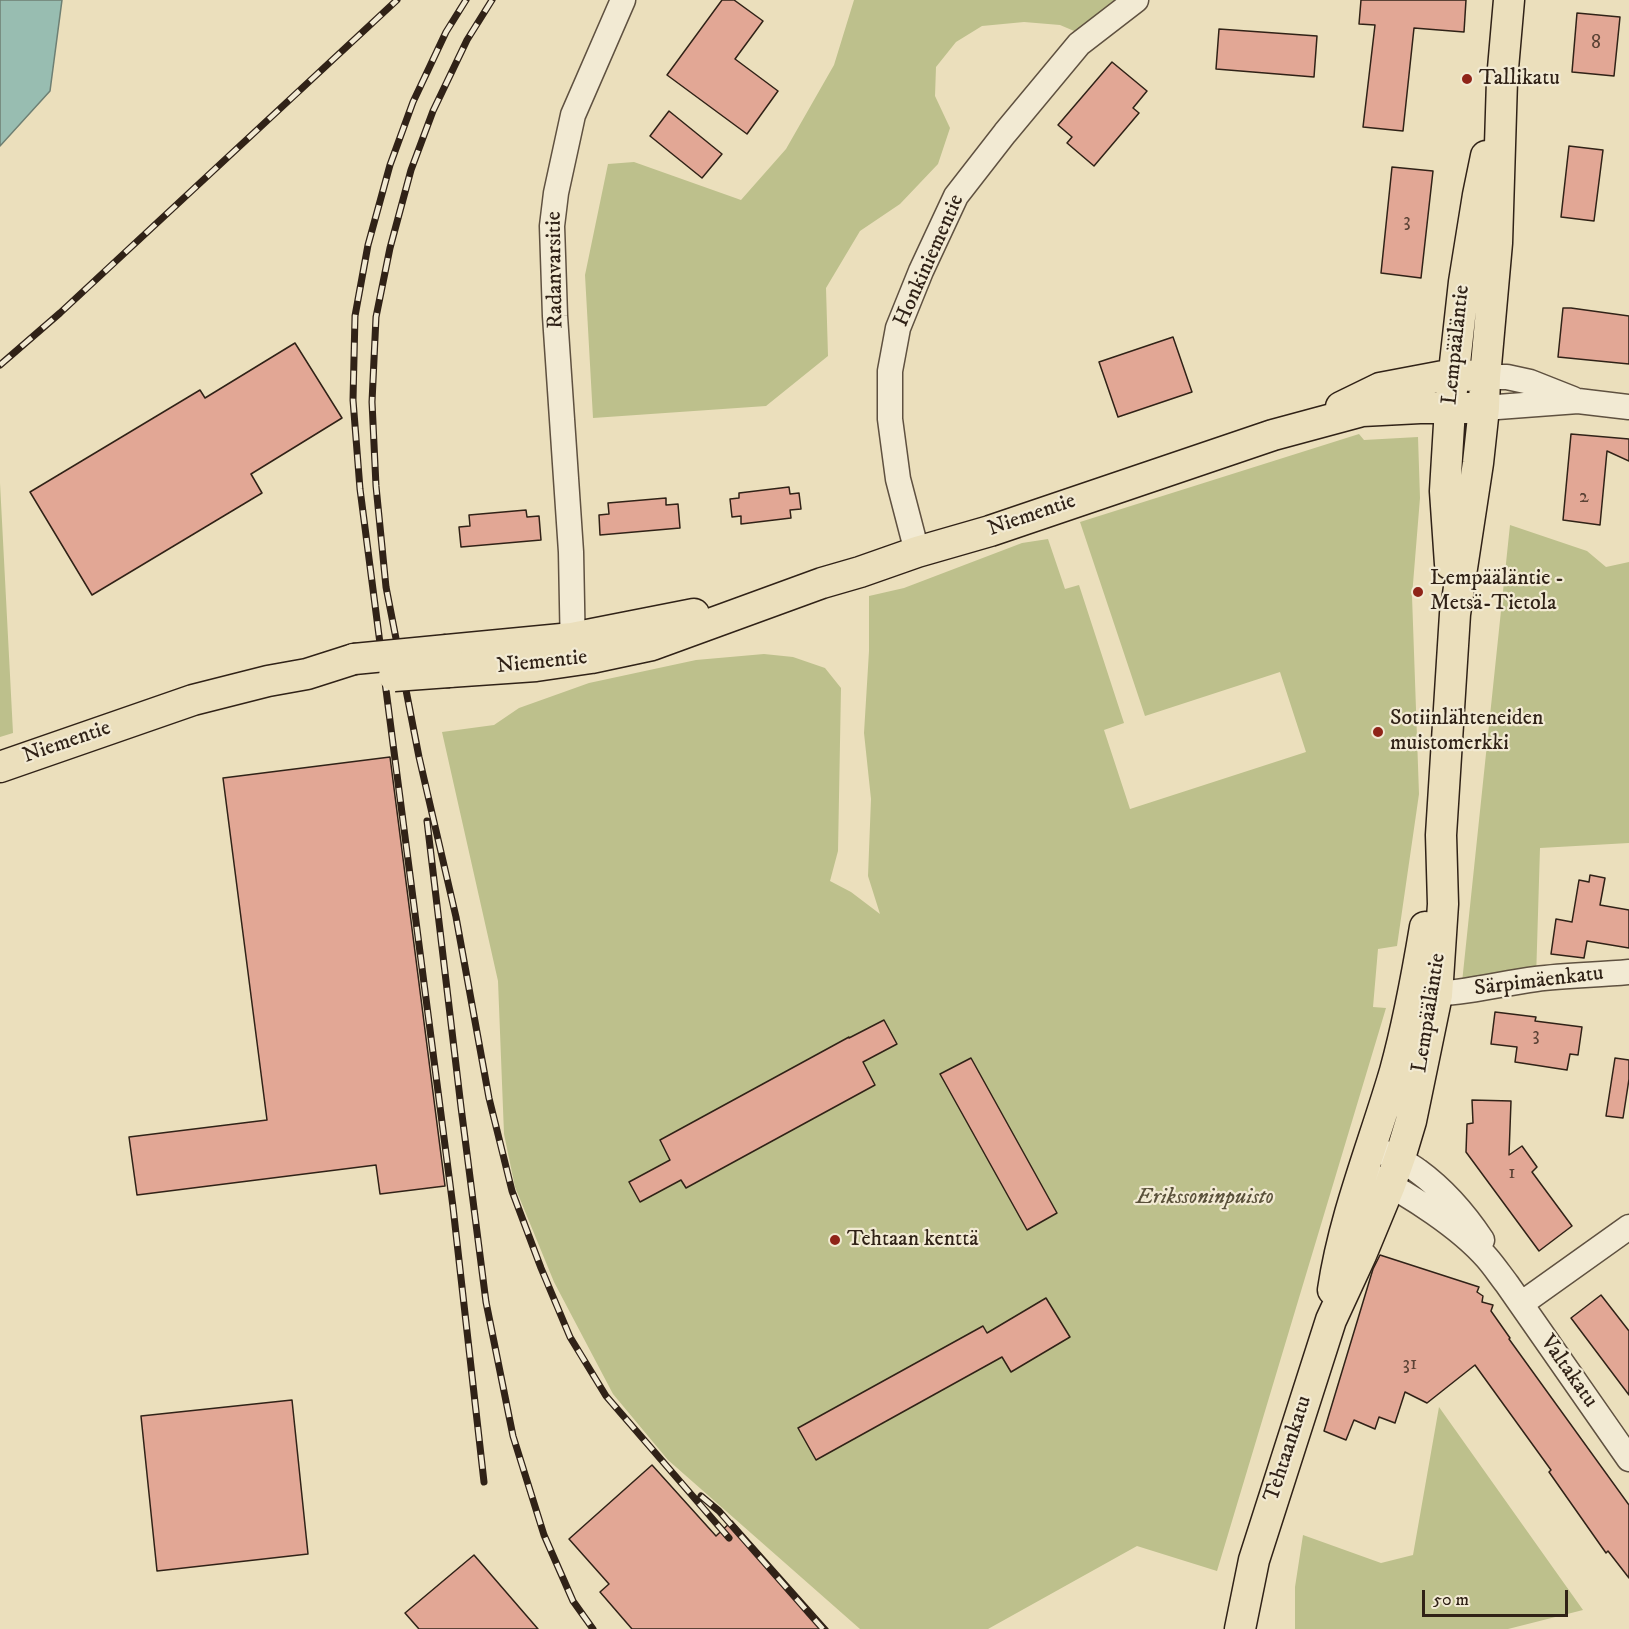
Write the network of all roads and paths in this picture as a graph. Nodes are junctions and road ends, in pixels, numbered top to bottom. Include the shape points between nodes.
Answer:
1 (623, 0) edge
2 (1136, 0) edge
3 (1509, 0) edge
4 (1502, 80) junction
5 (1454, 374) junction
6 (1485, 377) junction
7 (1578, 401) junction
8 (1629, 406) edge
9 (1450, 408) junction
10 (1484, 408) junction
11 (1295, 428) junction
12 (917, 552) junction
13 (1455, 614) junction
14 (584, 647) junction
15 (0, 767) edge
16 (1629, 972) edge
17 (1425, 994) junction
18 (1367, 1160) junction
19 (1395, 1172) junction
20 (1629, 1227) edge
21 (1521, 1304) junction
22 (1331, 1320) junction
23 (1629, 1460) edge
24 (1250, 1579) junction
25 (1240, 1629) edge
26 (1259, 1629) edge

1 - 14 street, Radanvarsitie via 573,115 552,226 571,552
2 - 12 street, Honkiniementie via 1080,44 956,196 898,328 890,371 890,419 898,479
3 - 4 main road, Lempääläntie
4 - 5 main road, Lempääläntie via 1476,206
4 - 6 main road, Lempääläntie via 1497,243
5 - 6 main road, Niementie
5 - 9 main road, Lempääläntie
5 - 11 main road, Niementie via 1380,388
6 - 7 street via 1530,382
6 - 10 main road, Lempääläntie
7 - 8 street
7 - 10 street
9 - 10 main road, Niementie
9 - 11 main road, Niementie via 1362,411
9 - 13 main road, Lempääläntie via 1445,491
10 - 13 main road, Lempääläntie
11 - 12 main road, Niementie
12 - 14 main road, Niementie via 768,602 743,605
13 - 17 main road, Lempääläntie via 1441,836 1443,904
14 - 15 main road, Niementie, bridge via 268,681 193,700
16 - 17 street, Särpimäenkatu via 1536,979
17 - 18 main road, Lempääläntie via 1395,1069
17 - 19 main road, Lempääläntie via 1411,1121
18 - 19 street, Valtakatu
18 - 22 main road, Tehtaankatu via 1338,1256
19 - 21 street, Valtakatu via 1486,1257
19 - 22 main road, Tehtaankatu
20 - 21 street
21 - 23 street, Valtakatu
22 - 24 main road, Tehtaankatu
24 - 25 main road, Tehtaankatu
24 - 26 main road, Tehtaankatu

